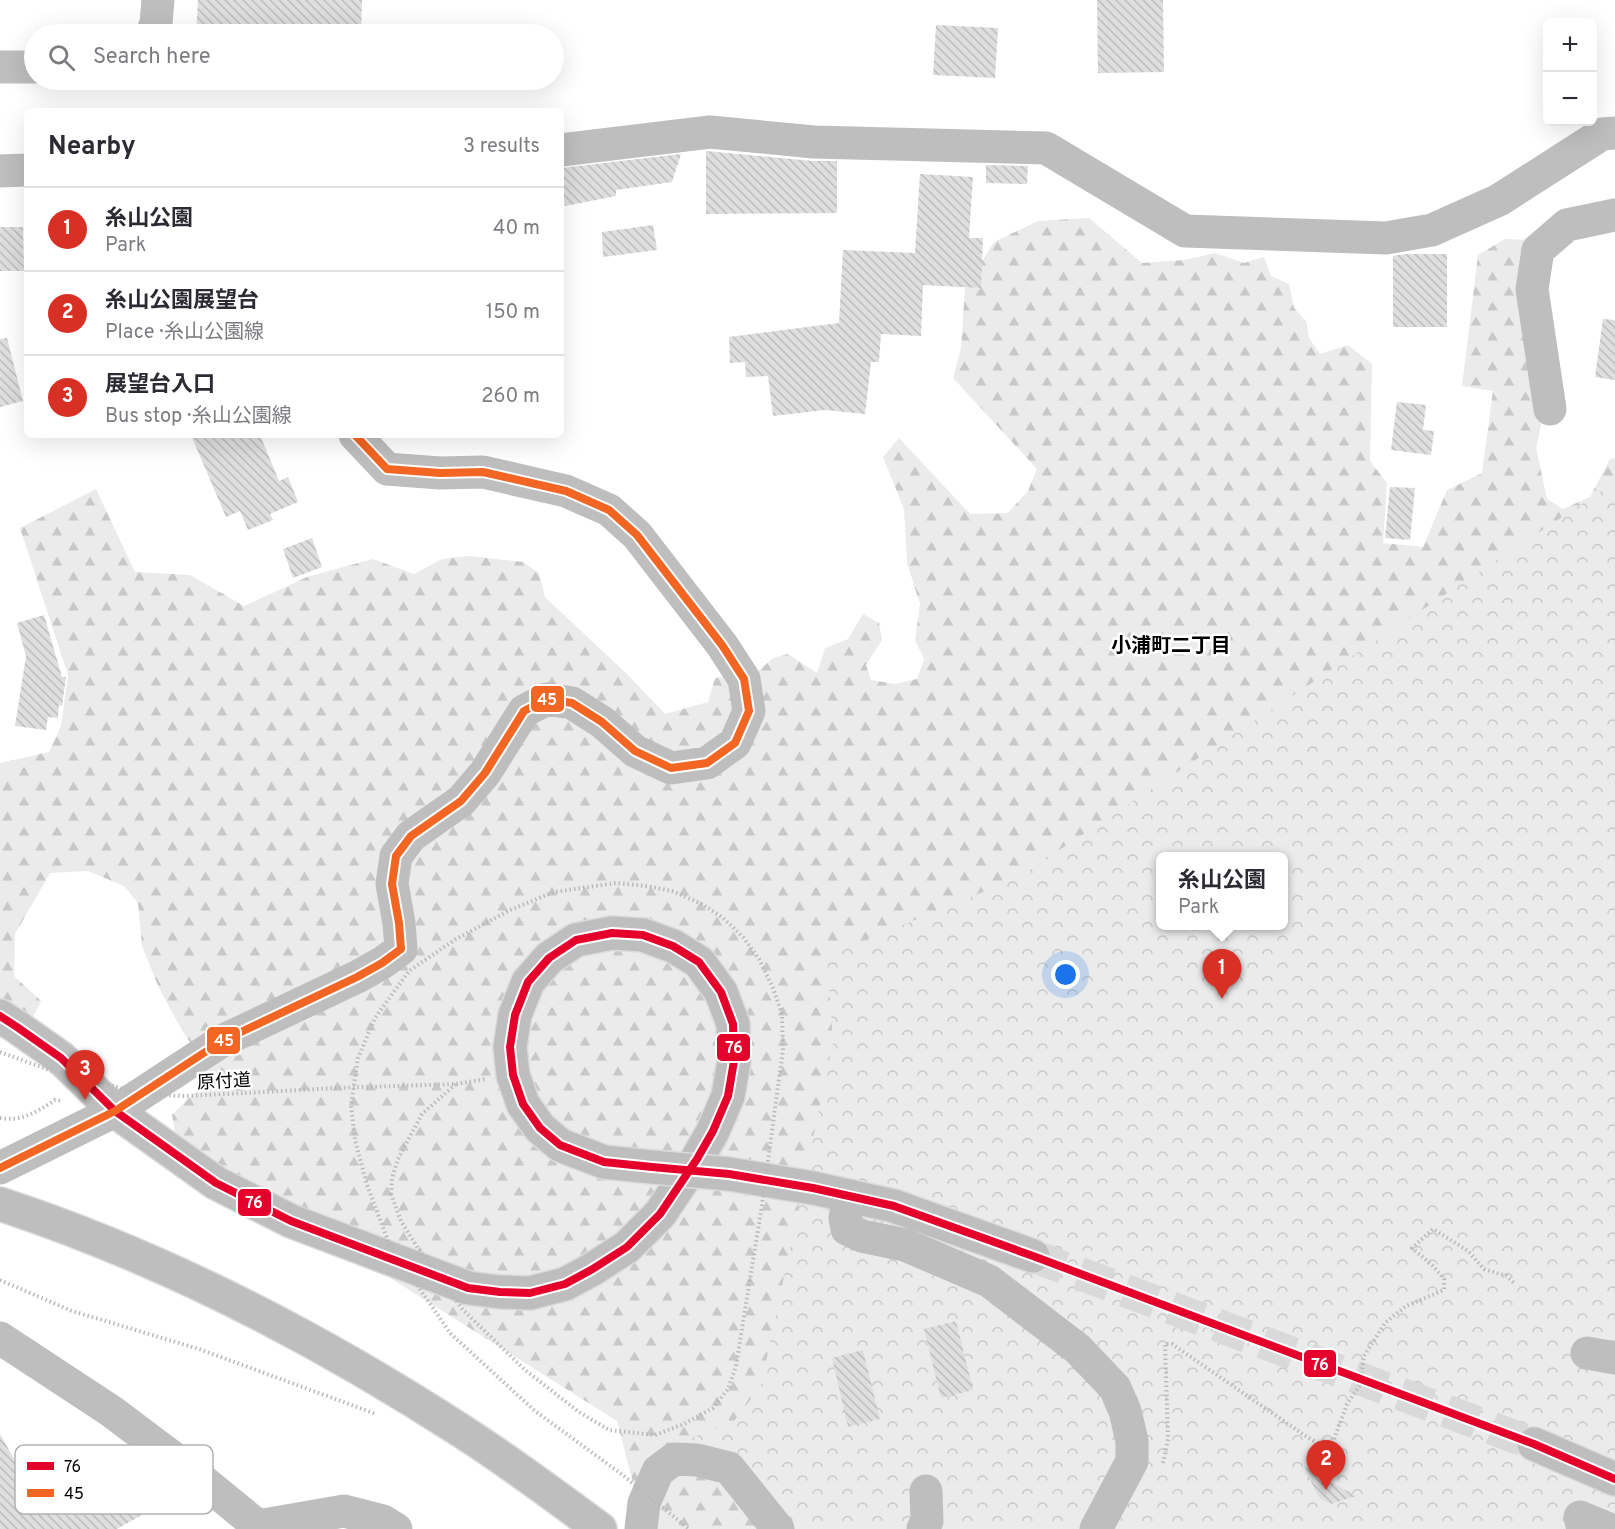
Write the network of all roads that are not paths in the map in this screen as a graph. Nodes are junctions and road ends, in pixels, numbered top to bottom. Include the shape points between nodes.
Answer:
1 (158, 0) edge
2 (156, 24) edge
3 (0, 67) edge
4 (24, 67) edge
5 (1615, 133) edge
6 (564, 150) edge
7 (24, 170) edge
8 (0, 171) edge
9 (1615, 215) edge
10 (1550, 410) dead end
11 (358, 438) edge
12 (0, 1016) edge
13 (115, 1111) junction
14 (0, 1168) edge
15 (850, 1196) junction
16 (0, 1204) edge
17 (1033, 1256) tunnel mouth
18 (0, 1338) edge
19 (1534, 1444) tunnel mouth
20 (156, 1445) edge
21 (1615, 1479) edge
22 (213, 1490) edge
23 (926, 1491) dead end
24 (593, 1525) edge
25 (259, 1528) edge
26 (396, 1529) edge
27 (641, 1529) edge
28 (778, 1529) edge
29 (923, 1529) edge
30 (1096, 1529) edge
31 (1583, 1529) edge
32 (1609, 1529) edge

1 - 2 main road
3 - 4 main road
5 - 6 main road via 1602,134 1499,200 1432,230 1386,238 1185,231 1046,148 814,142 710,132
7 - 8 main road
9 - 10 main road via 1567,225 1538,250 1532,289
11 - 13 main road via 387,469 483,472 566,491 609,510 637,535 722,645 744,679 749,711 735,743 707,763 671,768 636,751 602,722 572,704 547,699 524,711 485,773 461,801 411,836 396,856 392,884 401,949 366,972 222,1041
12 - 13 main road via 61,1058
13 - 14 main road
13 - 15 main road, bridge via 216,1183 291,1221 468,1288 530,1293 565,1284 627,1247 660,1214 698,1159 728,1096 734,1061 733,1024 721,992 699,962 673,946 643,935 612,933 576,940 549,958 528,982 515,1015 510,1047 513,1075 523,1104 540,1128 561,1145 604,1162 652,1167 729,1173
15 - 17 main road via 894,1206
15 - 30 main road via 847,1229 905,1245 988,1281 1078,1349 1115,1388 1132,1441 1132,1461
16 - 24 main road via 140,1256 311,1340 465,1433
18 - 20 main road
19 - 21 main road
22 - 25 main road
23 - 29 main road via 927,1521
25 - 26 main road via 344,1511 383,1521
27 - 28 main road via 644,1503 658,1471 674,1459 729,1468
31 - 32 main road via 1580,1517

